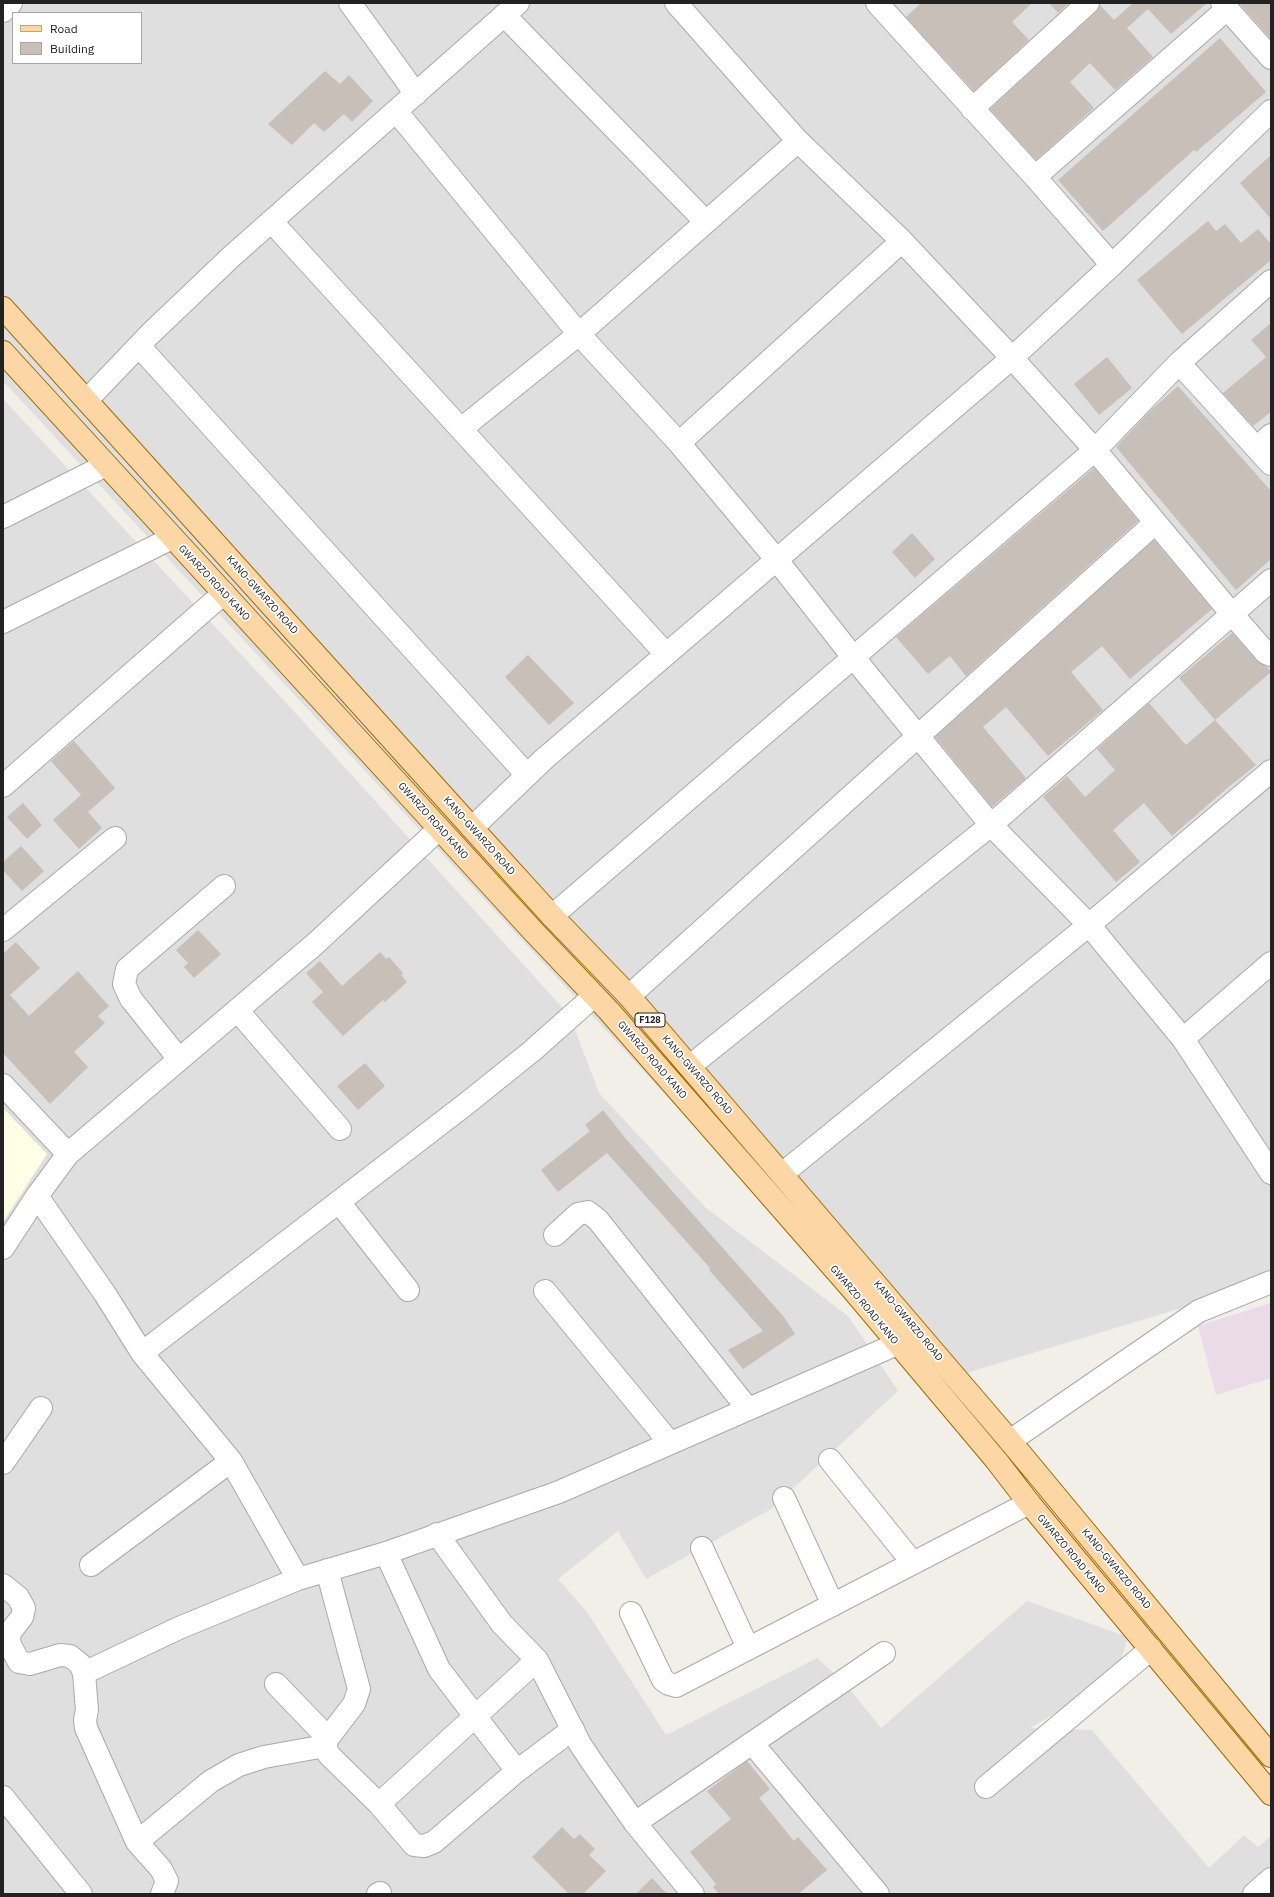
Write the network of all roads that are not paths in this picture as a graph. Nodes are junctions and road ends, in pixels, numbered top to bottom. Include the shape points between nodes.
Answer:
1 (11, 3) edge
2 (350, 3) edge
3 (676, 3) edge
4 (1088, 3) edge
5 (885, 6) edge
6 (1224, 6) edge
7 (511, 9) edge
8 (3, 10) edge
9 (1271, 58) edge
10 (416, 94) junction
11 (972, 109) junction
12 (396, 111) junction
13 (1271, 111) edge
14 (798, 142) junction
15 (1035, 177) junction
16 (272, 221) junction
17 (706, 222) junction
18 (902, 241) junction
19 (1112, 265) junction
20 (1271, 281) edge
21 (3, 308) edge
22 (579, 334) junction
23 (139, 346) junction
24 (5, 357) edge
25 (1012, 358) junction
26 (1179, 363) junction
27 (87, 400) junction
28 (461, 429) junction
29 (1264, 442) edge
30 (679, 443) junction
31 (1095, 450) junction
32 (1271, 464) edge
33 (106, 465) junction
34 (3, 518) edge
35 (1155, 523) junction
36 (172, 538) junction
37 (776, 559) junction
38 (1271, 580) edge
39 (224, 593) junction
40 (1232, 614) junction
41 (3, 622) edge
42 (666, 654) junction
43 (1271, 655) edge
44 (853, 657) junction
45 (357, 701) junction
46 (340, 720) junction
47 (918, 737) junction
48 (1271, 772) edge
49 (527, 775) junction
50 (3, 786) edge
51 (991, 825) junction
52 (472, 828) junction
53 (439, 829) junction
54 (115, 838) dead end
55 (224, 886) dead end
56 (552, 916) junction
57 (1089, 925) junction
58 (3, 930) edge
59 (1271, 963) edge
60 (594, 996) junction
61 (629, 996) junction
62 (237, 1010) junction
63 (1183, 1039) junction
64 (179, 1060) junction
65 (690, 1066) junction
66 (3, 1085) edge
67 (340, 1129) dead end
68 (68, 1154) junction
69 (1268, 1160) edge
70 (782, 1174) junction
71 (37, 1196) junction
72 (339, 1202) junction
73 (555, 1235) dead end
74 (3, 1248) edge
75 (1271, 1282) edge
76 (408, 1290) dead end
77 (545, 1291) dead end
78 (897, 1344) junction
79 (142, 1353) junction
80 (41, 1408) dead end
81 (748, 1409) junction
82 (1010, 1441) junction
83 (670, 1443) junction
84 (830, 1460) dead end
85 (231, 1462) junction
86 (3, 1463) edge
87 (784, 1498) dead end
88 (1029, 1503) junction
89 (437, 1534) junction
90 (702, 1548) dead end
91 (386, 1553) junction
92 (913, 1563) junction
93 (92, 1565) dead end
94 (327, 1570) junction
95 (298, 1579) junction
96 (3, 1585) edge
97 (833, 1604) junction
98 (631, 1613) dead end
99 (748, 1648) junction
100 (1151, 1650) junction
101 (884, 1653) dead end
102 (537, 1660) junction
103 (84, 1673) junction
104 (276, 1684) dead end
105 (476, 1715) junction
106 (1246, 1726) junction
107 (573, 1729) junction
108 (1227, 1741) junction
109 (327, 1742) junction
110 (752, 1743) junction
111 (1271, 1756) edge
112 (517, 1772) junction
113 (986, 1787) dead end
114 (1271, 1794) edge
115 (3, 1797) edge
116 (379, 1804) junction
117 (635, 1823) junction
118 (137, 1842) junction
119 (81, 1894) edge
120 (162, 1894) edge
121 (693, 1894) edge
122 (878, 1894) edge

1 - 8 street
2 - 10 street
3 - 14 street
4 - 11 street
5 - 11 street
6 - 9 street
6 - 15 street
7 - 10 street
7 - 17 street
10 - 12 street
11 - 15 street
12 - 16 street
12 - 22 street
13 - 19 street
14 - 17 street
14 - 18 street
15 - 19 street
16 - 23 street
16 - 28 street
17 - 22 street
18 - 25 street
18 - 30 street
19 - 25 street
20 - 26 street
21 - 27 main road, KANO-GWARZO ROAD / F128
22 - 28 street
22 - 30 street
23 - 27 street
23 - 49 street
24 - 33 main road, GWARZO ROAD KANO / F128
25 - 31 street
25 - 37 street
26 - 29 street
26 - 31 street
27 - 45 main road, KANO-GWARZO ROAD / F128
28 - 42 street
29 - 32 street
30 - 37 street
31 - 35 street
31 - 44 street
33 - 34 street
33 - 36 main road, GWARZO ROAD KANO / F128
35 - 40 street
35 - 47 street
36 - 39 main road, GWARZO ROAD KANO / F128
36 - 41 street
37 - 42 street
37 - 44 street
38 - 40 street
39 - 46 main road, GWARZO ROAD KANO / F128
39 - 50 street
40 - 43 street
40 - 51 street
42 - 49 street
44 - 47 street
44 - 56 street
45 - 46 main road
45 - 52 main road, KANO-GWARZO ROAD / F128
46 - 53 main road, GWARZO ROAD KANO / F128
47 - 51 street
47 - 61 street
48 - 57 street
49 - 52 street
51 - 57 street
51 - 65 street
52 - 56 main road, KANO-GWARZO ROAD / F128
53 - 60 main road, GWARZO ROAD KANO / F128
53 - 62 street via 314,944
54 - 58 street
55 - 64 street via 127,969 124,984 131,999
56 - 61 main road, KANO-GWARZO ROAD / F128
57 - 63 street
57 - 70 street
59 - 63 street
60 - 72 street via 526,1056
60 - 78 main road, GWARZO ROAD KANO / F128 via 853,1290
61 - 65 main road, KANO-GWARZO ROAD / F128
62 - 64 street
62 - 67 street
63 - 69 street
64 - 68 street
65 - 70 main road, KANO-GWARZO ROAD / F128
66 - 68 street
68 - 71 street
70 - 82 main road, KANO-GWARZO ROAD / F128
71 - 74 street
71 - 79 street via 105,1294
72 - 76 street
72 - 79 street
73 - 81 street via 578,1214 588,1212 598,1220
75 - 82 street via 1199,1311
77 - 83 street
78 - 81 street
78 - 88 main road, GWARZO ROAD KANO / F128 via 996,1460
79 - 85 street
80 - 86 street
81 - 83 street
82 - 106 main road, KANO-GWARZO ROAD / F128
83 - 89 street via 559,1492
84 - 92 street
85 - 93 street
85 - 95 street
87 - 97 street
88 - 92 street
88 - 100 main road, GWARZO ROAD KANO / F128
89 - 91 street
89 - 102 street via 502,1624
90 - 99 street
91 - 94 street
91 - 105 street via 439,1669
92 - 97 street
94 - 95 street
94 - 109 street via 359,1689 354,1704
95 - 103 street via 179,1628
96 - 103 street via 18,1597 24,1608 22,1617 9,1638 19,1662 30,1664 60,1655 70,1656 80,1664
97 - 99 street
98 - 99 street via 663,1680 669,1684 676,1686
100 - 108 main road, GWARZO ROAD KANO / F128
100 - 113 street
101 - 110 street
102 - 105 street
102 - 107 street
103 - 118 street via 86,1728
104 - 109 street
105 - 112 street
105 - 116 street
106 - 108 main road
106 - 111 main road, KANO-GWARZO ROAD / F128
107 - 112 street
107 - 117 street via 580,1744
108 - 114 main road, GWARZO ROAD KANO / F128
109 - 116 street via 329,1755
109 - 118 street via 239,1765 212,1781
110 - 117 street
110 - 122 street
112 - 116 street via 434,1842 424,1846 414,1845
115 - 119 street
117 - 121 street
118 - 120 street via 161,1869 166,1881

